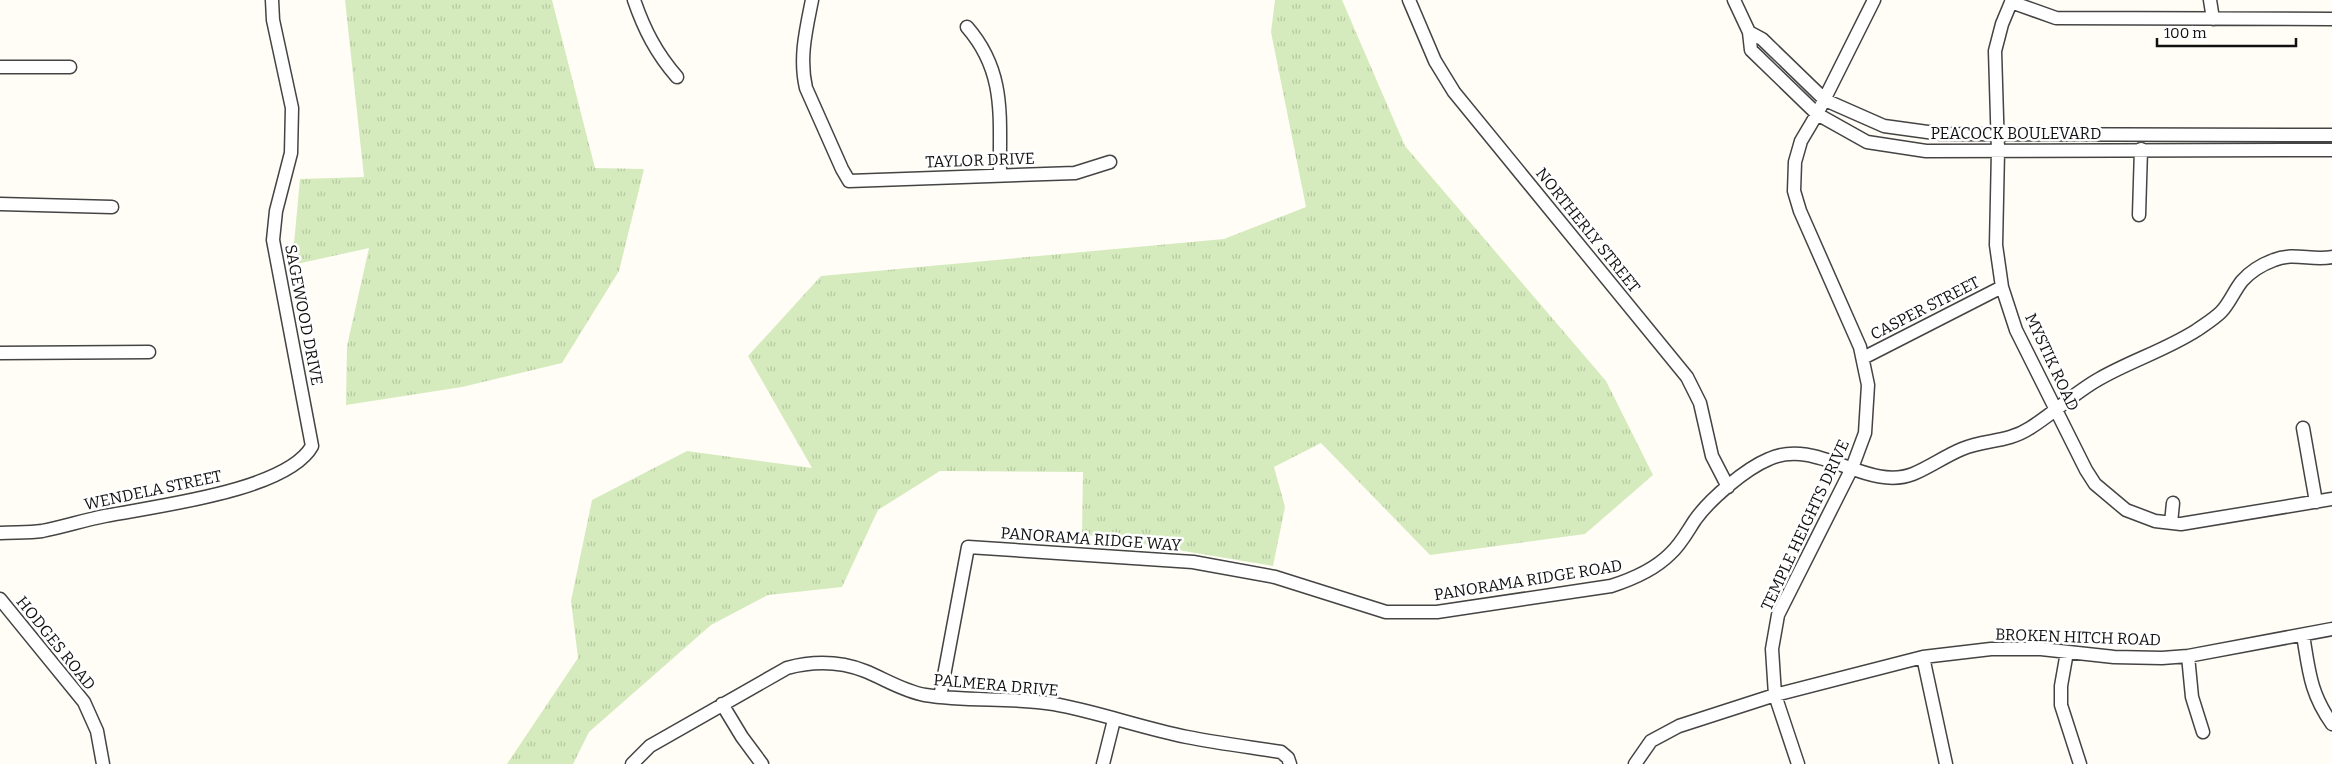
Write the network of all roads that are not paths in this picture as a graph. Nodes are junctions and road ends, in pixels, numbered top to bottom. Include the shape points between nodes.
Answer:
1 (272, 0) edge
2 (634, 0) edge
3 (812, 0) edge
4 (1409, 0) edge
5 (1734, 0) edge
6 (1874, 0) edge
7 (2210, 0) edge
8 (2012, 1) edge
9 (2213, 19) junction
10 (2332, 19) edge
11 (967, 27) dead end
12 (1749, 32) junction
13 (0, 67) edge
14 (70, 67) dead end
15 (677, 77) dead end
16 (1825, 100) junction
17 (1817, 114) junction
18 (1997, 133) junction
19 (2332, 135) edge
20 (2141, 149) junction
21 (2332, 150) edge
22 (1998, 151) junction
23 (1110, 162) dead end
24 (1000, 175) junction
25 (0, 204) edge
26 (112, 207) dead end
27 (2139, 216) dead end
28 (2332, 257) edge
29 (2002, 287) junction
30 (149, 352) dead end
31 (0, 353) edge
32 (1863, 358) junction
33 (2055, 409) junction
34 (2303, 428) dead end
35 (306, 457) joint
36 (1852, 468) junction
37 (1728, 487) junction
38 (2332, 499) edge
39 (2316, 502) junction
40 (2173, 503) dead end
41 (2171, 523) junction
42 (0, 533) edge
43 (1275, 577) joint
44 (0, 599) edge
45 (2332, 629) edge
46 (2304, 635) junction
47 (2067, 652) junction
48 (2188, 656) junction
49 (1923, 657) junction
50 (1775, 694) junction
51 (940, 697) junction
52 (722, 704) junction
53 (1114, 720) junction
54 (2332, 724) edge
55 (2203, 732) dead end
56 (103, 764) edge
57 (632, 764) edge
58 (762, 764) edge
59 (1103, 764) edge
60 (1290, 764) edge
61 (1635, 764) edge
62 (1798, 764) edge
63 (1946, 764) edge
64 (2080, 764) edge

1 - 35 street, SAGEWOOD DRIVE via 273,20 292,108 291,153 276,211 273,240 312,446
2 - 15 street via 651,43
3 - 24 street, TAYLOR DRIVE via 802,54 803,74 806,88 849,181
4 - 37 street, NORTHERLY STREET via 1435,61 1454,92 1687,377 1700,403 1712,456
5 - 12 street, PEACOCK BOULEVARD
6 - 16 street, TEMPLE HEIGHTS DRIVE
7 - 9 street
8 - 9 street via 2056,18
8 - 18 street, MYSTIK ROAD via 1995,51
9 - 10 street
11 - 24 street via 986,52 993,68 999,109
12 - 16 street, PEACOCK BOULEVARD via 1762,39
12 - 17 street, PEACOCK BOULEVARD via 1751,50
13 - 14 street
16 - 17 street, TEMPLE HEIGHTS DRIVE
16 - 18 street, PEACOCK BOULEVARD via 1884,126 1942,134
17 - 22 street, PEACOCK BOULEVARD via 1867,142 1926,151
17 - 32 street, TEMPLE HEIGHTS DRIVE via 1799,148 1794,191
18 - 19 street, PEACOCK BOULEVARD
18 - 22 street, MYSTIK ROAD
20 - 21 street, PEACOCK BOULEVARD
20 - 22 street, PEACOCK BOULEVARD
20 - 27 street
22 - 29 street, MYSTIK ROAD via 1996,246
23 - 24 street, TAYLOR DRIVE via 1075,173
25 - 26 street
28 - 33 street, PANORAMA RIDGE ROAD via 2291,255 2262,266 2243,280 2221,312 2196,331 2097,380
29 - 32 street, CASPER STREET
29 - 33 street, MYSTIK ROAD via 2016,330
30 - 31 street
32 - 36 street, TEMPLE HEIGHTS DRIVE via 1868,384 1865,433
33 - 36 street, PANORAMA RIDGE ROAD via 2030,429 2015,436 1963,448 1911,475 1883,477
33 - 41 street, MYSTIK ROAD via 2095,484 2126,510 2155,521
34 - 39 street
35 - 42 street, WENDELA STREET via 256,482 178,503 40,531
36 - 37 street, PANORAMA RIDGE ROAD via 1814,455 1770,458
36 - 50 street, TEMPLE HEIGHTS DRIVE via 1778,615 1772,649
37 - 43 street, PANORAMA RIDGE ROAD via 1696,519 1669,556 1636,578 1611,586 1437,612 1386,612
38 - 39 street, MYSTIK ROAD
39 - 41 street, MYSTIK ROAD
40 - 41 street
43 - 51 street, PANORAMA RIDGE WAY via 1193,562 968,547
44 - 56 street, HODGES ROAD via 84,702 97,731
45 - 46 street, BROKEN HITCH ROAD
46 - 48 street, BROKEN HITCH ROAD
46 - 54 street via 2312,688
47 - 48 street, BROKEN HITCH ROAD via 2114,657
47 - 49 street, BROKEN HITCH ROAD via 1990,649
47 - 64 street via 2061,705
48 - 55 street via 2192,697
49 - 50 street, BROKEN HITCH ROAD
49 - 63 street
50 - 61 street, BROKEN HITCH ROAD via 1679,726 1651,741
50 - 62 street, TEMPLE HEIGHTS DRIVE
51 - 52 street, PALMERA DRIVE via 900,688 864,670 835,662 787,668
51 - 53 street, PALMERA DRIVE via 1054,704
52 - 57 street, PALMERA DRIVE via 650,746
52 - 58 street
53 - 59 street
53 - 60 street, PALMERA DRIVE via 1187,737 1280,752

